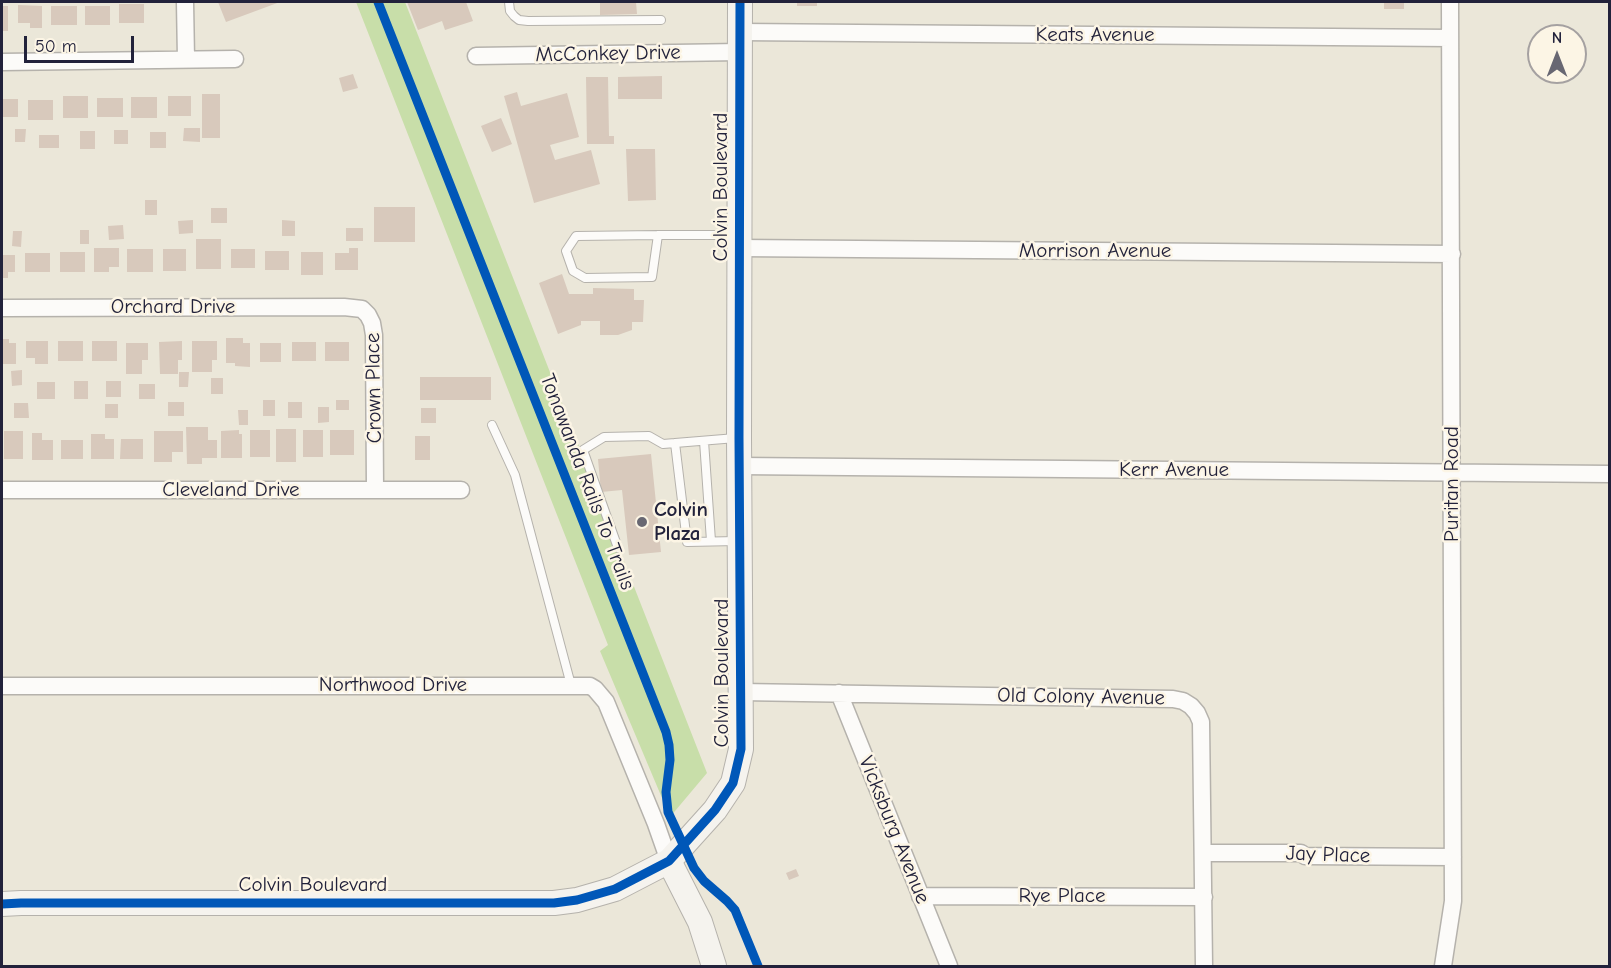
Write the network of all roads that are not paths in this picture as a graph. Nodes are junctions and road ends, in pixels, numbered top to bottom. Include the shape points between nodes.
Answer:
1 (185, 2) edge
2 (509, 2) edge
3 (740, 2) edge
4 (1450, 2) edge
5 (661, 20) dead end
6 (1450, 38) junction
7 (740, 42) junction
8 (476, 56) dead end
9 (186, 59) junction
10 (235, 59) dead end
11 (2, 62) edge
12 (657, 235) junction
13 (739, 242) junction
14 (1452, 254) junction
15 (344, 307) joint
16 (2, 308) edge
17 (492, 425) dead end
18 (739, 438) junction
19 (704, 441) junction
20 (675, 443) junction
21 (739, 466) junction
22 (1452, 472) junction
23 (1610, 474) edge
24 (375, 489) junction
25 (2, 490) edge
26 (460, 490) dead end
27 (711, 541) junction
28 (740, 541) junction
29 (618, 548) dead end
30 (2, 686) edge
31 (571, 686) junction
32 (741, 692) junction
33 (839, 693) junction
34 (1203, 853) junction
35 (1453, 857) junction
36 (669, 861) junction
37 (920, 896) junction
38 (1204, 897) junction
39 (2, 904) edge
40 (714, 966) edge
41 (949, 966) edge
42 (1204, 966) edge
43 (1443, 966) edge

1 - 9 street
2 - 5 lane via 510,11 519,20
3 - 7 street, Colvin Boulevard
4 - 6 street, Puritan Road
6 - 7 street, Keats Avenue
6 - 14 street, Puritan Road
7 - 8 street, McConkey Drive
7 - 13 street, Colvin Boulevard
9 - 10 street
9 - 11 street
12 - 12 lane via 576,236 566,251 573,271 585,278 652,277
12 - 13 lane
13 - 14 street, Morrison Avenue
13 - 18 street, Colvin Boulevard
14 - 22 street, Puritan Road
15 - 16 street, Orchard Drive
15 - 24 street, Crown Place via 362,309 373,329
17 - 31 lane via 515,475
18 - 19 lane
18 - 21 street, Colvin Boulevard
19 - 20 lane
19 - 27 lane
20 - 27 lane via 687,542
20 - 29 lane via 663,444 649,436 604,437 583,450
21 - 22 street, Kerr Avenue
21 - 28 street, Colvin Boulevard
22 - 23 street, Kerr Avenue
22 - 35 street, Puritan Road
24 - 25 street, Cleveland Drive
24 - 26 street, Cleveland Drive
27 - 28 lane
28 - 32 street, Colvin Boulevard
30 - 31 street, Northwood Drive
31 - 36 street, Northwood Drive via 590,686 606,702
32 - 33 street, Old Colony Avenue
32 - 36 street, Colvin Boulevard via 741,749 733,783 716,810
33 - 34 street, Old Colony Avenue via 1183,701 1201,722
33 - 37 street, Vicksburg Avenue
34 - 35 street, Jay Place
34 - 38 street, Old Colony Avenue
35 - 43 street, Puritan Road via 1453,901
36 - 39 street, Colvin Boulevard via 615,889 554,903
36 - 40 street via 700,922
37 - 38 street, Rye Place
37 - 41 street, Vicksburg Avenue
38 - 42 street, Old Colony Avenue

